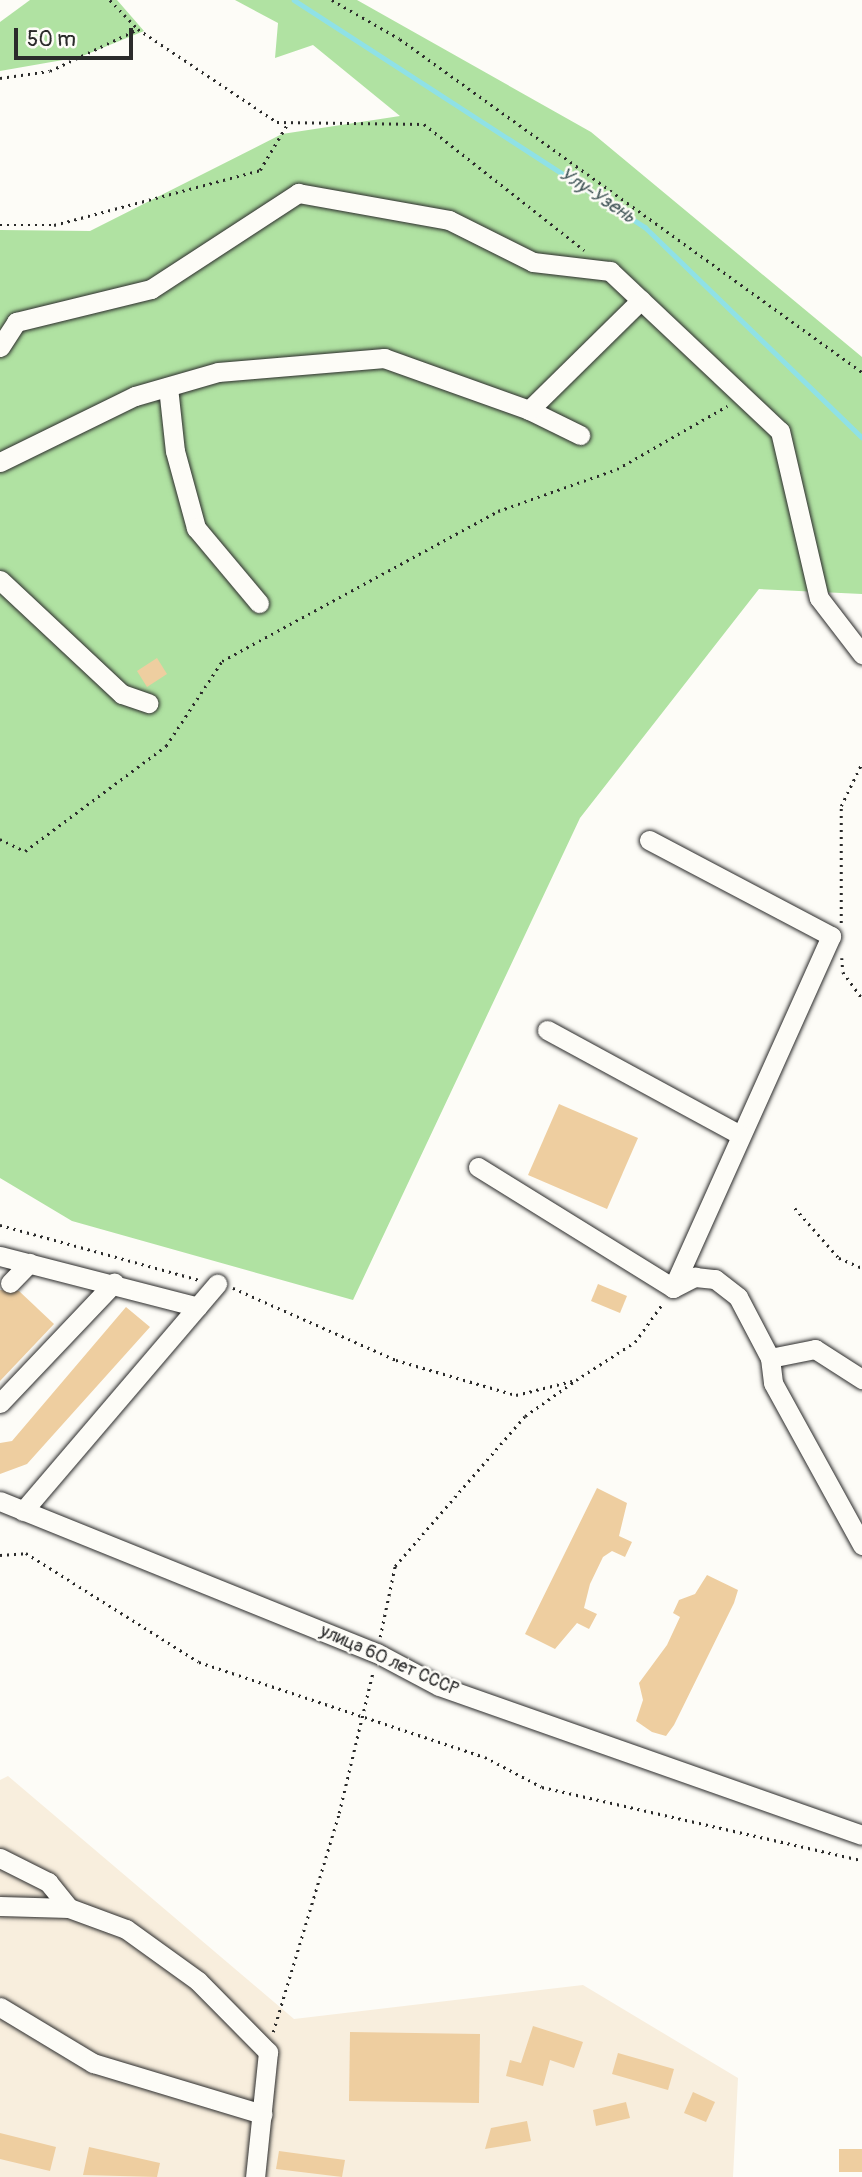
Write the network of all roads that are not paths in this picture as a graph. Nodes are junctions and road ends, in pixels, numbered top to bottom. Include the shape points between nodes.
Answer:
1 (641, 300) junction
2 (0, 347) edge
3 (168, 387) junction
4 (529, 410) junction
5 (580, 435) dead end
6 (0, 462) edge
7 (0, 580) edge
8 (259, 603) dead end
9 (862, 654) edge
10 (148, 703) dead end
11 (649, 839) dead end
12 (547, 1030) dead end
13 (740, 1135) junction
14 (478, 1167) dead end
15 (0, 1256) edge
16 (29, 1263) junction
17 (10, 1283) dead end
18 (114, 1283) junction
19 (217, 1284) dead end
20 (673, 1288) junction
21 (198, 1307) junction
22 (770, 1358) junction
23 (862, 1379) edge
24 (0, 1403) edge
25 (0, 1502) edge
26 (23, 1511) junction
27 (862, 1545) edge
28 (862, 1835) edge
29 (0, 1858) edge
30 (0, 1906) edge
31 (69, 1908) junction
32 (0, 2007) edge
33 (262, 2114) junction
34 (255, 2177) edge

1 - 2 street via 610,271 533,261 449,220 298,193 151,289 16,321
1 - 4 street
1 - 9 street via 780,431 819,598
3 - 4 street via 218,372 384,358
3 - 6 street via 135,396
3 - 8 street via 175,451 196,528
4 - 5 street
7 - 10 street via 122,694
11 - 13 street via 831,936
12 - 13 street
13 - 20 street
14 - 20 street
15 - 16 street
16 - 17 street
16 - 18 street
18 - 21 street
18 - 24 street
19 - 21 street
20 - 22 street via 695,1277 715,1279 738,1297
21 - 26 street
22 - 23 street via 815,1349
22 - 27 street via 773,1383
25 - 26 street, улица 60 лет СССР
26 - 28 street, улица 60 лет СССР via 377,1653 439,1686
29 - 31 street via 48,1882
30 - 31 street
31 - 33 street via 126,1929 188,1973 268,2052
32 - 33 street via 93,2063
33 - 34 street

